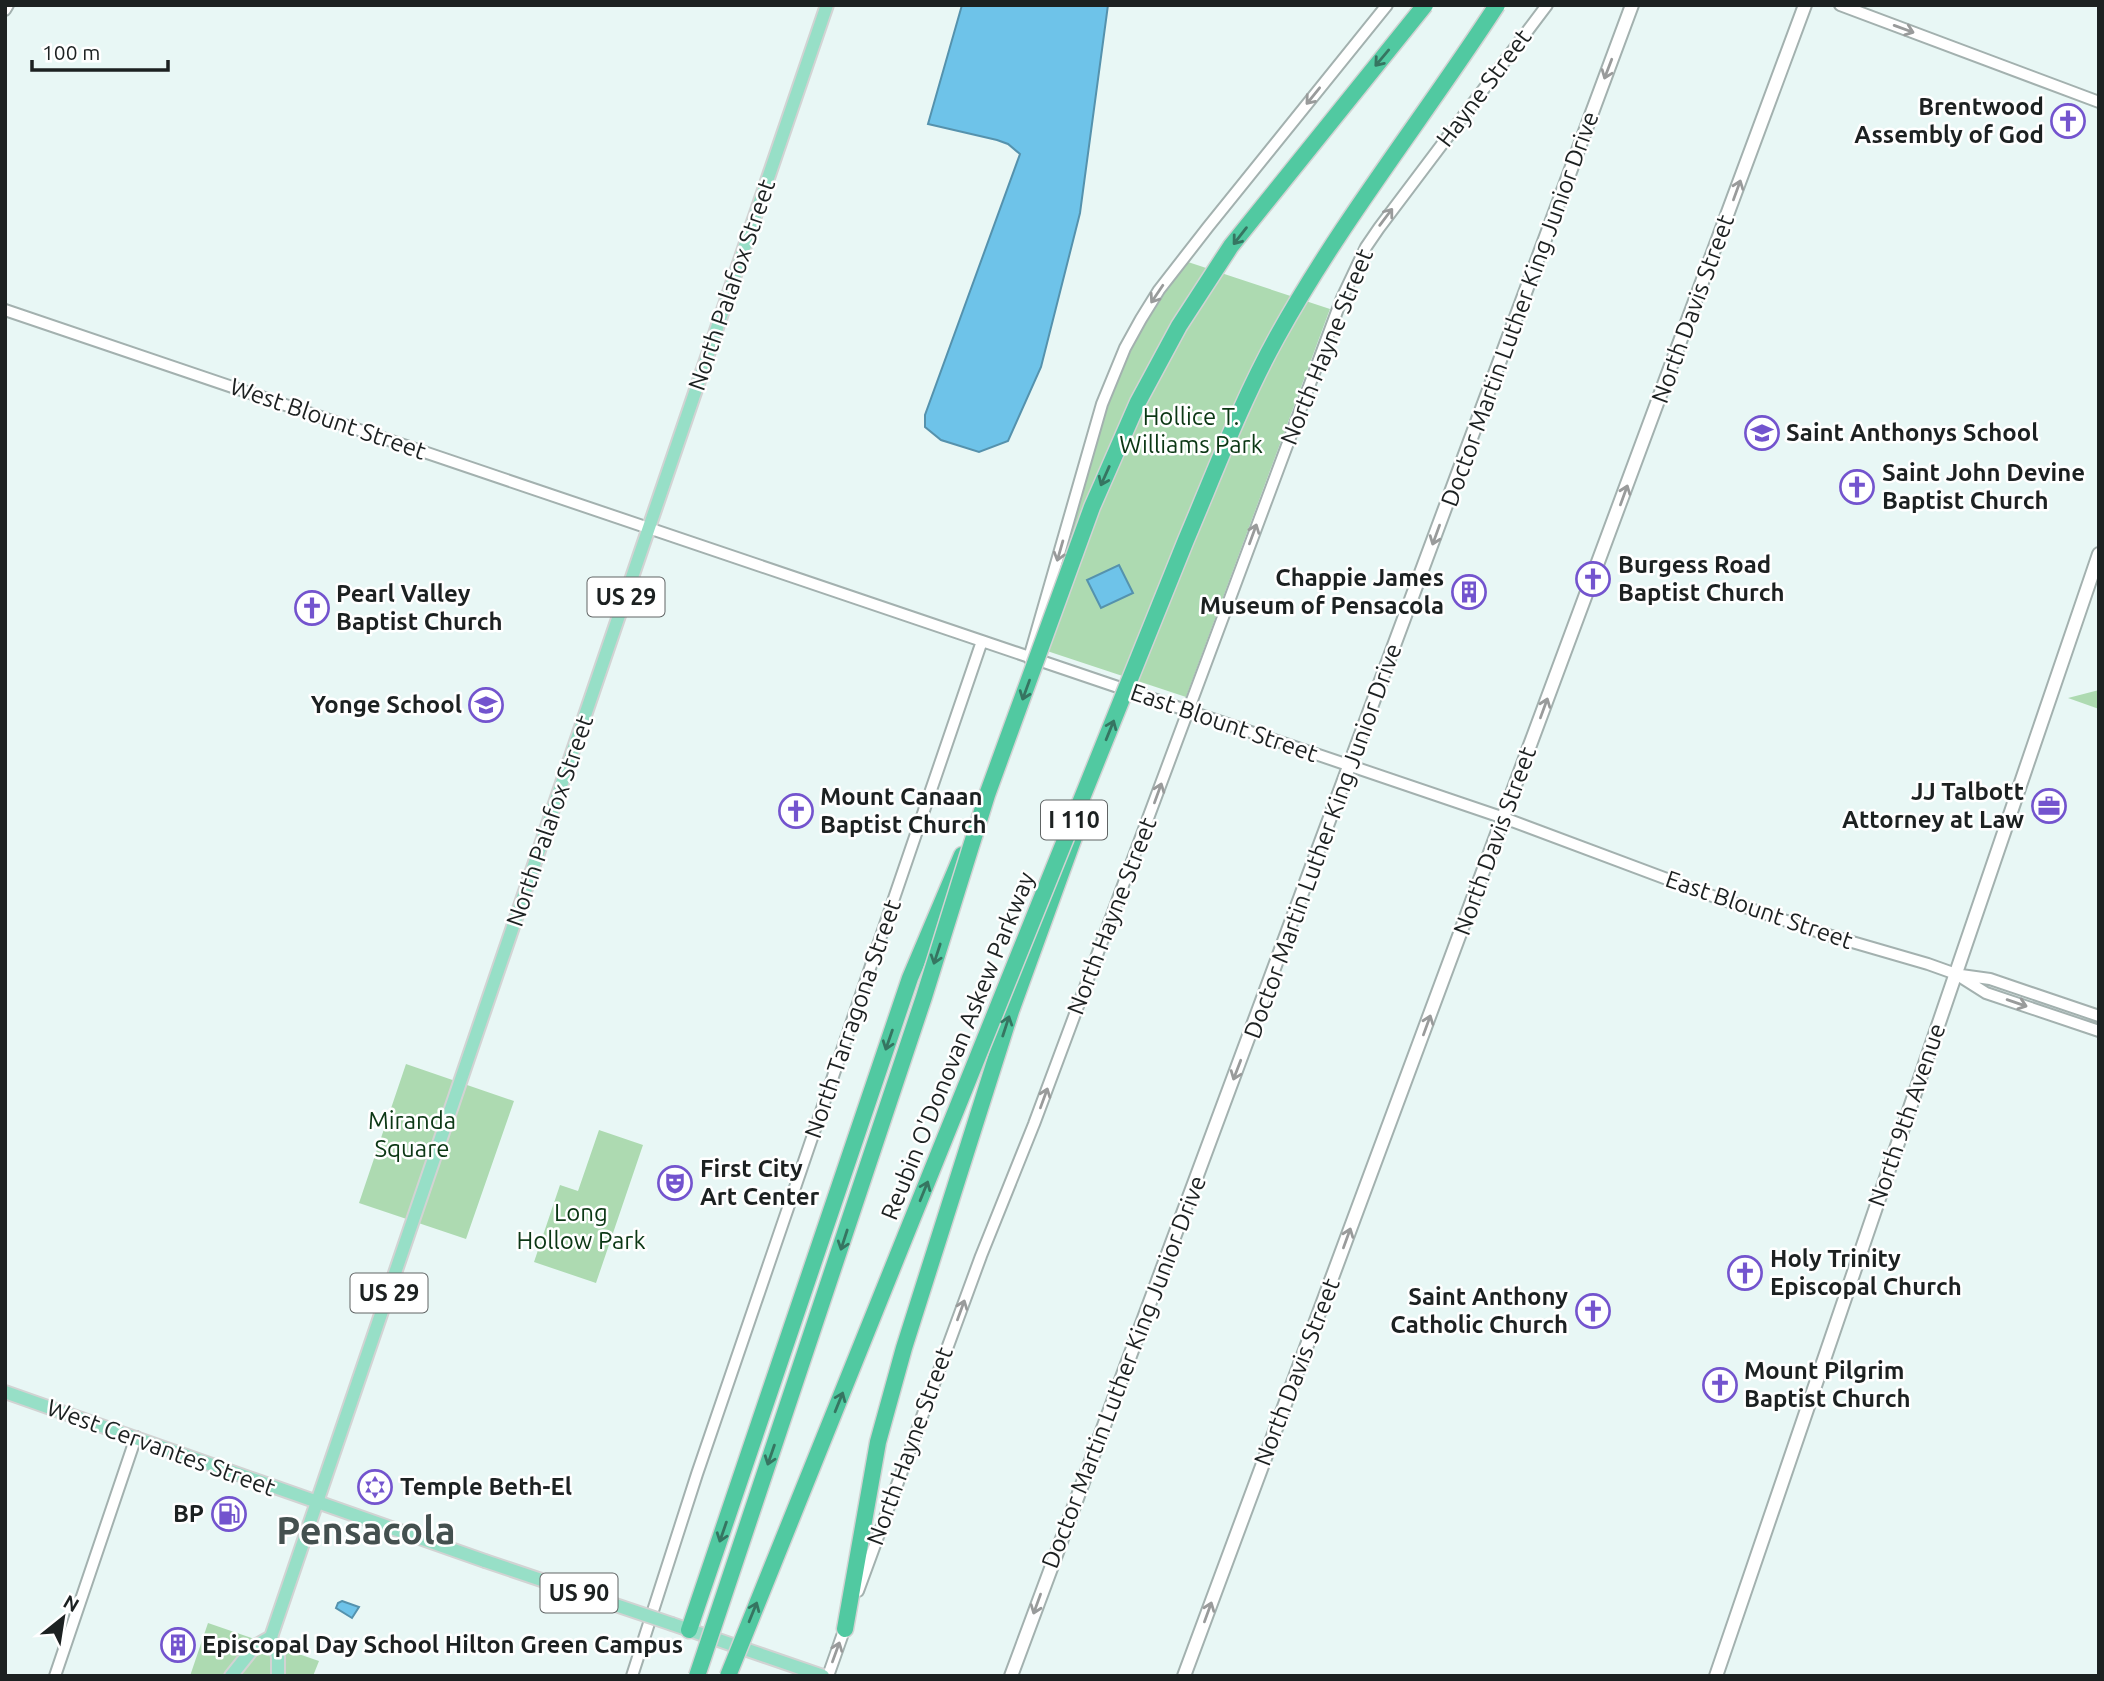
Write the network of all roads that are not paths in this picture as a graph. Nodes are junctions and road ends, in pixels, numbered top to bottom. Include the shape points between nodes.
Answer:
1 (827, 5) edge
2 (1387, 5) edge
3 (1425, 5) edge
4 (1497, 5) edge
5 (1546, 5) edge
6 (1632, 5) edge
7 (1805, 5) edge
8 (1840, 5) edge
9 (2099, 102) edge
10 (1422, 170) joint
11 (5, 310) edge
12 (650, 528) junction
13 (2099, 554) edge
14 (982, 641) junction
15 (1029, 657) junction
16 (1188, 711) junction
17 (1100, 756) junction
18 (1351, 765) junction
19 (988, 795) junction
20 (1504, 818) junction
21 (1956, 974) junction
22 (2099, 1016) edge
23 (2099, 1031) edge
24 (5, 1392) edge
25 (136, 1437) junction
26 (317, 1504) junction
27 (845, 1629) junction
28 (689, 1630) junction
29 (271, 1637) junction
30 (55, 1676) edge
31 (231, 1676) edge
32 (278, 1676) edge
33 (632, 1676) edge
34 (697, 1676) edge
35 (728, 1676) edge
36 (825, 1676) edge
37 (1011, 1676) edge
38 (1184, 1676) edge
39 (1716, 1676) edge

1 - 12 main road, North Palafox Street / US 29
2 -> 15 street via 1208,227 1125,348 1102,404
3 -> 19 highway, Reubin O'Donovan Askew Parkway, bridge via 1231,246 1179,326 1138,402 1092,507
17 -> 4 highway, Reubin O'Donovan Askew Parkway / I 110, bridge via 1186,540 1278,336
5 - 10 street, Hayne Street
6 -> 18 main road, Doctor Martin Luther King Junior Drive
20 -> 7 main road, North Davis Street
8 -> 9 street
16 -> 10 street, North Hayne Street via 1342,298 1366,247
11 - 12 street, West Blount Street
12 - 14 street, East Blount Street
12 - 26 main road, North Palafox Street / US 29
13 - 21 main road, North 9th Avenue
14 - 15 street, East Blount Street
14 - 33 street, North Tarragona Street
15 - 16 street, East Blount Street
16 - 18 street, East Blount Street
27 -> 16 street, North Hayne Street
27 -> 17 highway, bridge via 878,1442 904,1348 1004,1033 1076,836
35 -> 17 highway, Reubin O'Donovan Askew Parkway / I 110, bridge
18 - 20 street, East Blount Street
18 -> 37 main road, Doctor Martin Luther King Junior Drive
19 -> 28 highway, bridge via 910,978
19 -> 34 highway, Reubin O'Donovan Askew Parkway, bridge
20 - 21 street, East Blount Street via 1715,897
38 -> 20 main road, North Davis Street
21 - 22 street, East Blount Street via 1990,979
21 -> 23 street, East Blount Street via 1986,993
21 - 39 main road, North 9th Avenue
24 - 25 main road, West Cervantes Street / US 90
25 - 26 main road, West Cervantes Street / US 90
25 - 30 street
26 - 28 main road, US 90, bridge
26 - 29 main road, North Palafox Street
36 -> 27 street, North Hayne Street
28 - 36 main road, US 90
29 - 31 main road via 255,1646
29 - 32 main road via 278,1656

